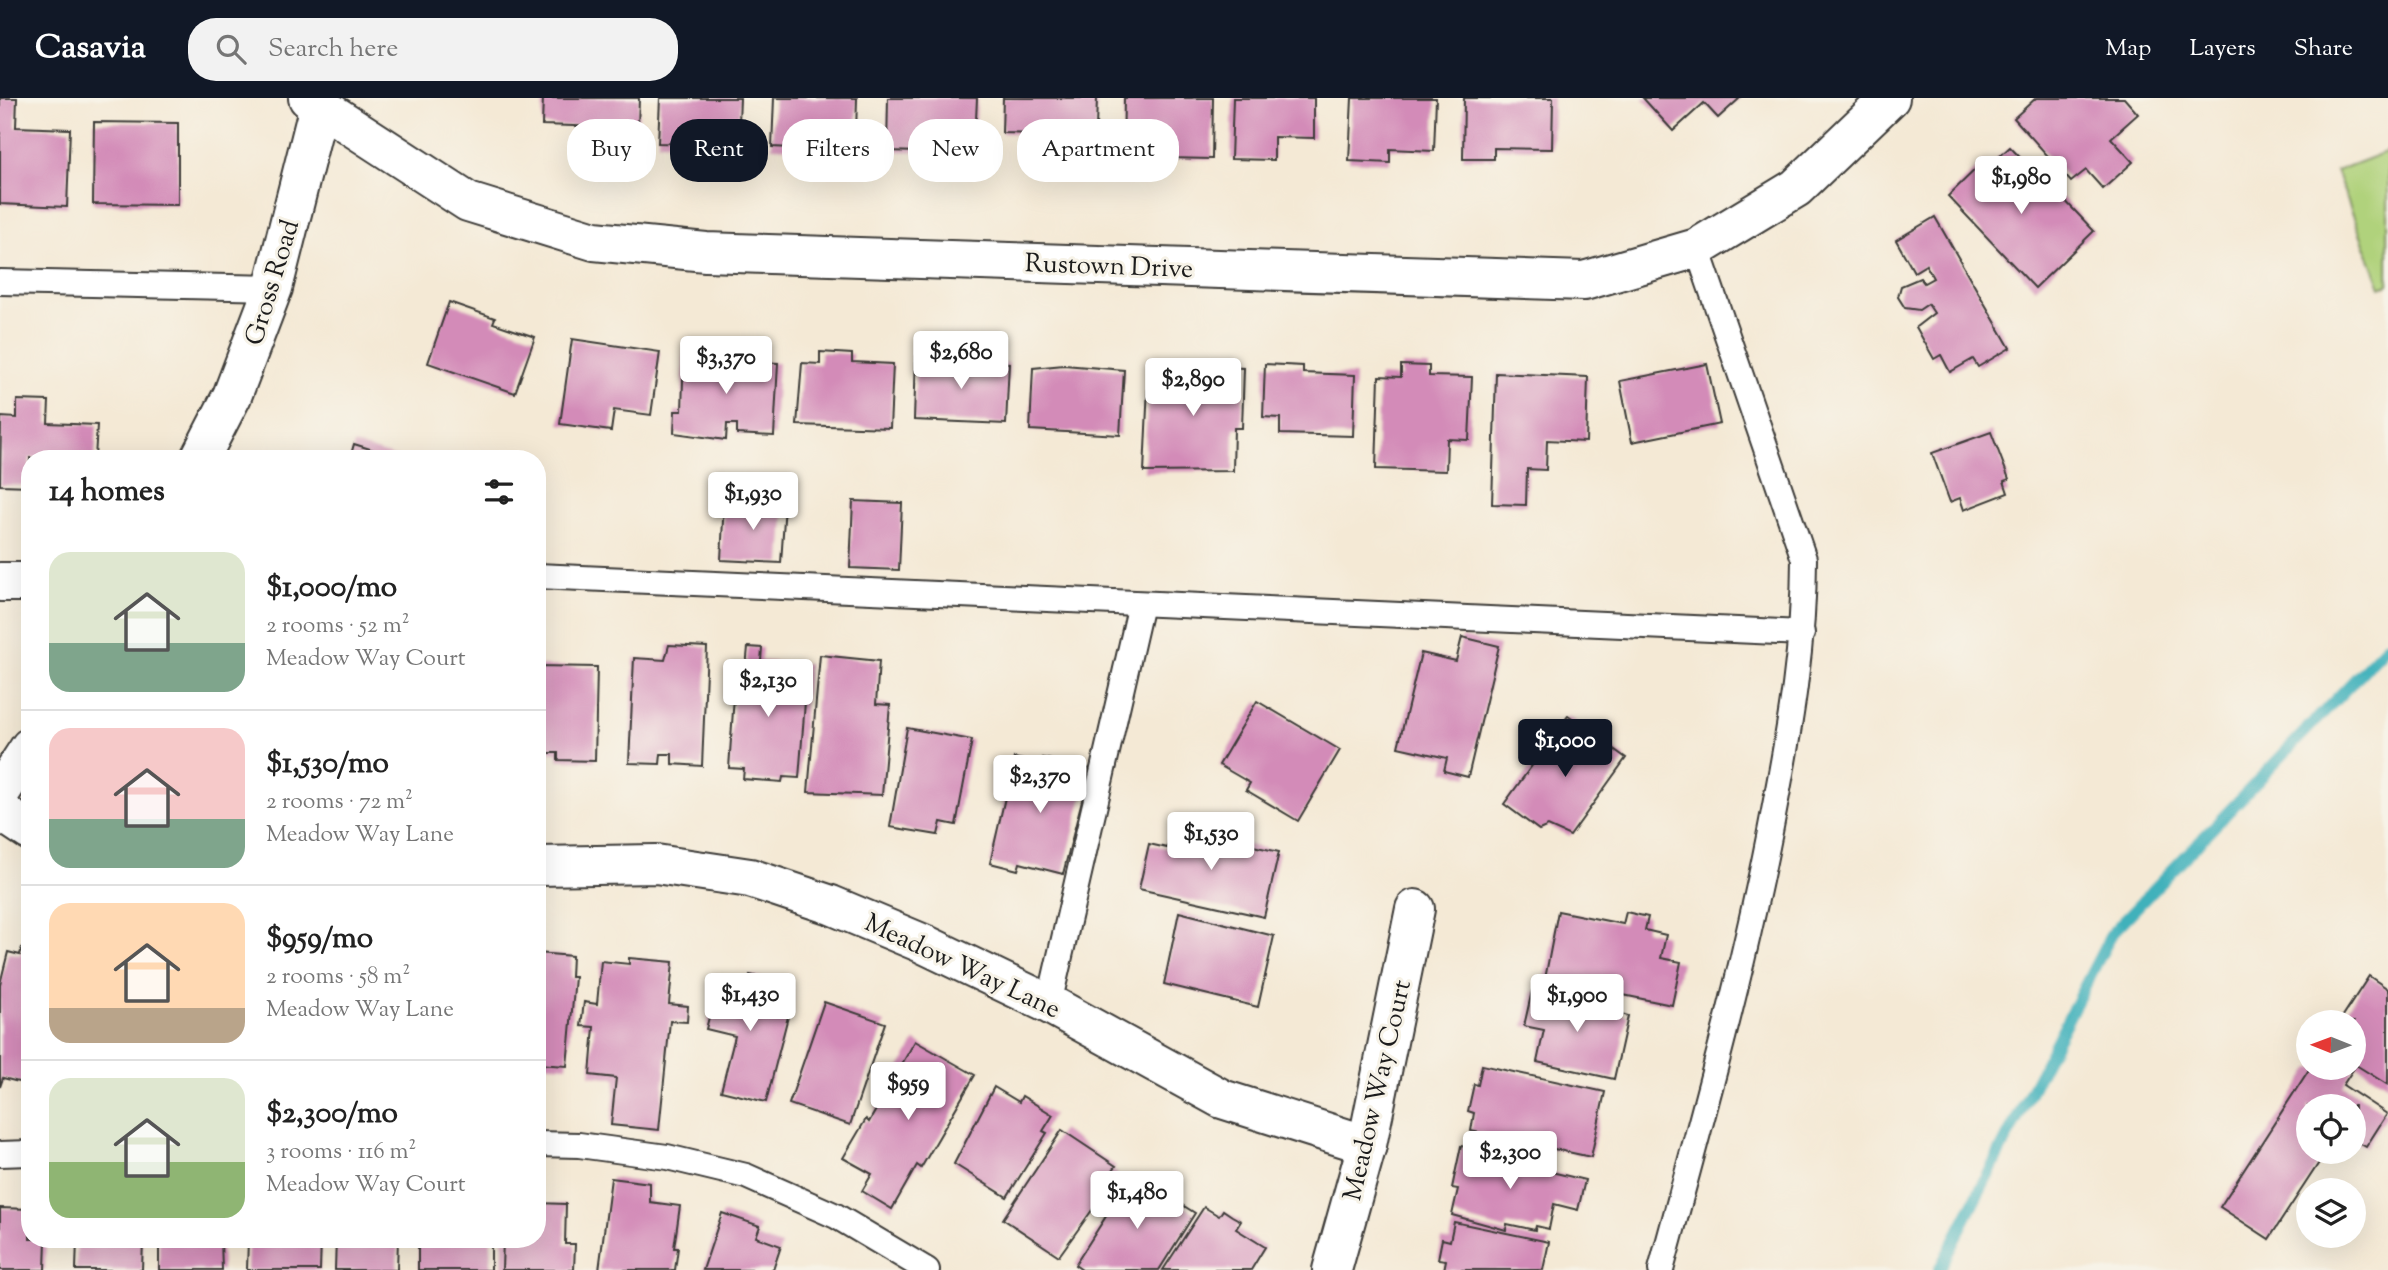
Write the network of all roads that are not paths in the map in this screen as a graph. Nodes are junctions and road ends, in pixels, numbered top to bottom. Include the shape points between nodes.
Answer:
1 (1890, 98) edge
2 (317, 101) edge
3 (1697, 248) junction
4 (0, 282) edge
5 (273, 288) junction
6 (204, 450) edge
7 (546, 576) edge
8 (0, 582) edge
9 (21, 582) edge
10 (1142, 604) junction
11 (1801, 633) junction
12 (21, 761) edge
13 (0, 793) edge
14 (0, 811) edge
15 (21, 825) edge
16 (546, 866) edge
17 (1415, 909) dead end
18 (1049, 1004) junction
19 (546, 1144) edge
20 (1367, 1144) junction
21 (21, 1153) edge
22 (0, 1154) edge
23 (927, 1270) edge
24 (1332, 1270) edge
25 (1661, 1270) edge

1 - 3 street, Rustown Drive via 1796,188
2 - 3 street, Rustown Drive via 468,202 594,241 720,253 1584,281
2 - 5 street, Gross Road
3 - 11 lane via 1804,559
4 - 5 lane
5 - 6 street, Gross Road via 232,396
7 - 10 lane
8 - 9 street
10 - 11 lane
10 - 18 lane
11 - 25 lane via 1794,698 1756,908
12 - 13 street
14 - 15 street
16 - 18 street, Meadow Way Lane via 656,864 750,878 924,944
17 - 20 street, Meadow Way Court
18 - 20 street, Meadow Way Lane via 1223,1099
19 - 23 lane via 667,1157 746,1176 836,1216
20 - 24 street, Meadow Way Court
21 - 22 lane

